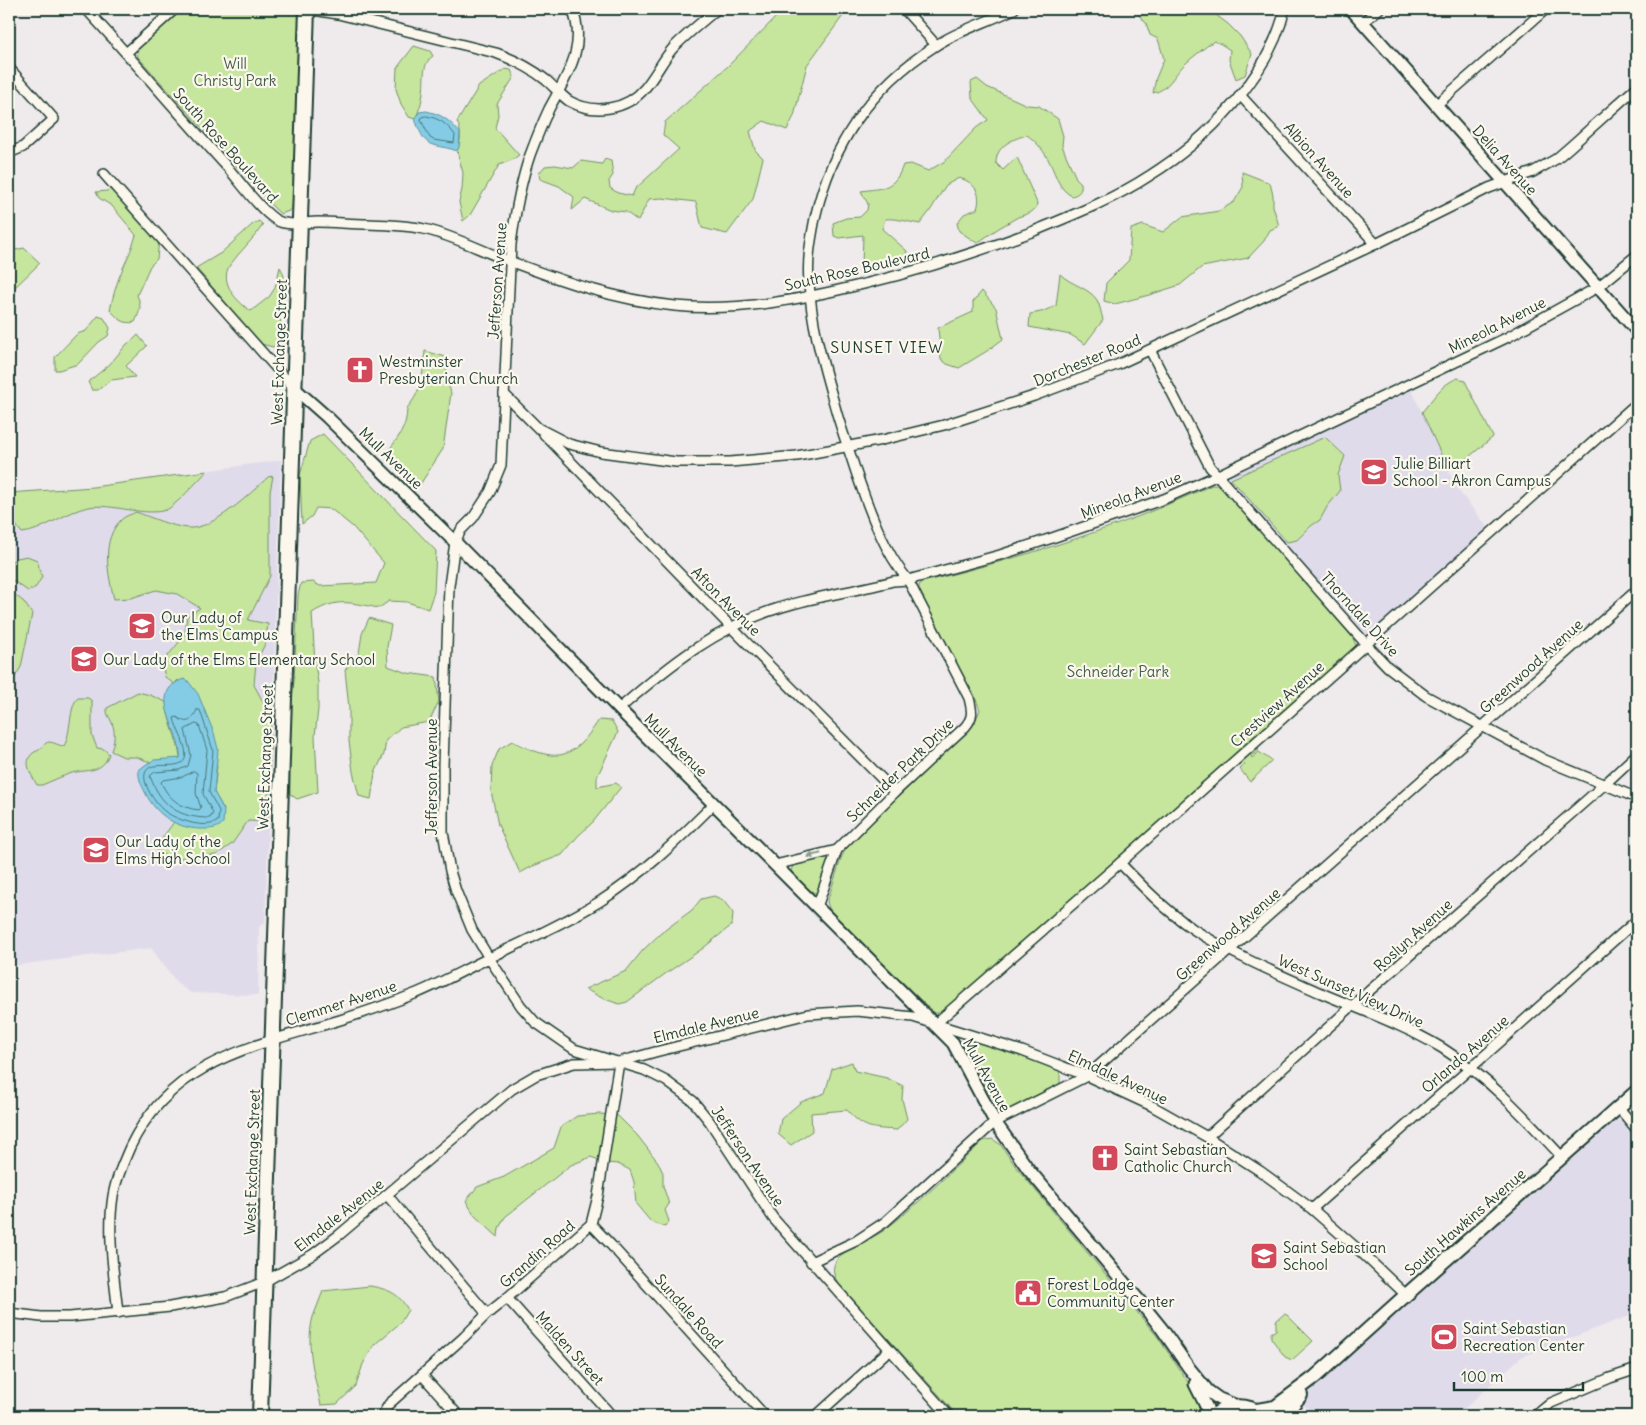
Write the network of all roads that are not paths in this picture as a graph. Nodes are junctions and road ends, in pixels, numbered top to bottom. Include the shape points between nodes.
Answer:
1 (86, 9) edge
2 (176, 9) edge
3 (307, 9) edge
4 (572, 9) edge
5 (717, 9) edge
6 (904, 9) edge
7 (1014, 9) edge
8 (1351, 9) edge
9 (1379, 9) edge
10 (1546, 9) edge
11 (1285, 10) edge
12 (1363, 22) junction
13 (936, 45) junction
14 (126, 53) junction
15 (9, 68) edge
16 (1637, 87) edge
17 (559, 90) junction
18 (1240, 94) junction
19 (1436, 105) junction
20 (9, 153) edge
21 (104, 174) dead end
22 (1505, 182) junction
23 (299, 222) junction
24 (1376, 244) junction
25 (1637, 256) edge
26 (510, 261) junction
27 (1598, 287) junction
28 (810, 296) junction
29 (1637, 331) edge
30 (1150, 350) junction
31 (293, 387) junction
32 (504, 394) junction
33 (1637, 404) edge
34 (538, 428) junction
35 (847, 446) junction
36 (1218, 475) junction
37 (455, 542) junction
38 (908, 580) junction
39 (1637, 590) edge
40 (731, 627) junction
41 (1366, 644) junction
42 (619, 709) junction
43 (1483, 726) junction
44 (1637, 754) edge
45 (1605, 784) junction
46 (895, 792) junction
47 (1637, 798) edge
48 (714, 804) junction
49 (837, 850) junction
50 (1120, 863) junction
51 (775, 865) junction
52 (817, 907) junction
53 (1637, 920) edge
54 (1230, 950) junction
55 (489, 958) junction
56 (1352, 1006) junction
57 (935, 1024) junction
58 (272, 1039) junction
59 (619, 1062) junction
60 (1470, 1067) junction
61 (1087, 1076) junction
62 (1637, 1091) edge
63 (1619, 1108) junction
64 (996, 1122) junction
65 (1637, 1130) edge
66 (1208, 1136) junction
67 (1562, 1157) junction
68 (387, 1195) junction
69 (1312, 1209) junction
70 (591, 1224) junction
71 (811, 1262) junction
72 (264, 1282) junction
73 (1406, 1294) junction
74 (507, 1298) junction
75 (118, 1313) junction
76 (9, 1314) edge
77 (487, 1314) junction
78 (889, 1350) junction
79 (1189, 1368) junction
80 (1637, 1370) edge
81 (422, 1375) junction
82 (1315, 1377) junction
83 (1238, 1406) junction
84 (1261, 1413) edge
85 (260, 1416) edge
86 (382, 1416) edge
87 (459, 1416) edge
88 (612, 1416) edge
89 (765, 1416) edge
90 (816, 1416) edge
91 (949, 1416) edge
92 (1206, 1416) edge
93 (1212, 1416) edge
94 (1284, 1416) edge
95 (1535, 1416) edge

1 - 14 street, South Rose Boulevard
2 - 14 street
3 - 17 street via 496,53 521,63
3 - 23 main road, West Exchange Street
4 - 17 street, Jefferson Avenue via 578,44 570,70
5 - 17 street via 674,48 639,94 624,104 587,108 568,100
6 - 13 street
7 - 13 street
8 - 12 street, Delia Avenue
9 - 12 street
10 - 19 street
11 - 18 street, South Rose Boulevard via 1263,61
12 - 19 street, Delia Avenue
13 - 28 street via 880,90 854,123 836,154 812,233 808,266
14 - 23 street, South Rose Boulevard via 269,214 283,223
15 - 20 street via 54,119 23,147
16 - 22 street, Dorchester Road via 1556,159
17 - 26 street, Jefferson Avenue via 530,156 515,214
18 - 24 street, Albion Avenue
18 - 28 street, South Rose Boulevard via 1214,124 1178,156 1145,179 1103,201 953,260
19 - 22 street, Delia Avenue
21 - 31 street, Mull Avenue
22 - 24 street, Dorchester Road
22 - 27 street, Delia Avenue
23 - 26 street, South Rose Boulevard via 413,227
23 - 31 main road, West Exchange Street
24 - 30 street, Dorchester Road
25 - 27 street, Mineola Avenue
26 - 28 street, South Rose Boulevard via 581,287 624,299 663,305 743,306
26 - 32 street, Jefferson Avenue
27 - 29 street, Delia Avenue
27 - 36 street, Mineola Avenue via 1508,337
28 - 35 street via 831,395
30 - 35 street, Dorchester Road via 1064,385 990,410 920,431
30 - 36 street, Thorndale Drive via 1192,434
31 - 37 street, Mull Avenue
31 - 58 main road, West Exchange Street
32 - 34 street, Dorchester Road
32 - 37 street, Jefferson Avenue via 499,472 479,510
33 - 41 street, Crestview Avenue
34 - 35 street, Dorchester Road via 569,444 601,452 676,462 757,461
34 - 40 street, Afton Avenue
35 - 38 street via 884,543
36 - 38 street, Mineola Avenue via 1164,499 1052,538
36 - 41 street, Thorndale Drive
37 - 42 street, Mull Avenue
37 - 55 street, Jefferson Avenue via 449,586 443,832 456,892
38 - 40 street, Mineola Avenue via 797,603
38 - 46 street, Schneider Park Drive via 969,698 972,716 965,727
39 - 43 street, Greenwood Avenue
40 - 42 street, Mineola Avenue via 679,659
40 - 46 street, Afton Avenue
41 - 43 street, Thorndale Drive via 1414,688
41 - 50 street, Crestview Avenue
42 - 48 street, Mull Avenue
43 - 45 street, Thorndale Drive via 1546,760
43 - 54 street, Greenwood Avenue
44 - 45 street, Roslyn Avenue
45 - 47 street, Thorndale Drive
45 - 56 street, Roslyn Avenue
46 - 49 street, Schneider Park Drive
48 - 51 street, Mull Avenue
48 - 55 street, Clemmer Avenue via 675,844 622,887 550,930
49 -> 51 street
49 - 52 street, Schneider Park Drive
50 - 54 street, West Sunset View Drive via 1166,908
50 - 57 street, Crestview Avenue
51 - 52 street, Mull Avenue
52 - 57 street, Mull Avenue
53 - 60 street, Orlando Avenue
54 - 56 street, West Sunset View Drive
54 - 61 street, Greenwood Avenue
55 - 58 street, Clemmer Avenue via 433,986 378,1008
55 - 59 street, Jefferson Avenue via 535,1022 574,1049
56 - 60 street, West Sunset View Drive via 1409,1031
56 - 66 street, Roslyn Avenue
57 - 59 street, Elmdale Avenue via 899,1014 857,1010 808,1014
57 - 61 street, Elmdale Avenue
57 - 64 street, Mull Avenue via 953,1043
58 - 72 main road, West Exchange Street
58 - 75 street, Clemmer Avenue via 220,1058 179,1084 154,1108 135,1136 113,1196 111,1219
59 - 68 street, Elmdale Avenue via 574,1063 524,1082
59 - 70 street, Grandin Road
59 - 71 street, Jefferson Avenue via 666,1081 693,1101 773,1218
60 - 67 street, West Sunset View Drive via 1523,1115
60 - 69 street, Orlando Avenue
61 - 64 street, Greenwood Avenue
61 - 66 street, Elmdale Avenue
62 - 63 main road, South Hawkins Avenue
63 - 65 street
63 - 67 main road, South Hawkins Avenue
64 - 71 street, Greenwood Avenue via 885,1222
64 - 79 street, Mull Avenue via 1029,1170 1162,1329
66 - 69 street, Elmdale Avenue
67 - 73 main road, South Hawkins Avenue
68 - 72 street, Elmdale Avenue via 312,1255
68 - 77 street
69 - 73 street, Elmdale Avenue
70 - 74 street, Grandin Road
70 - 89 street, Sundale Road
71 - 78 street, Jefferson Avenue
72 - 75 street, Elmdale Avenue via 225,1297
72 - 85 main road, West Exchange Street
73 - 82 main road, South Hawkins Avenue
74 - 77 street, Grandin Road
74 - 88 street, Malden Street
75 - 76 street, Elmdale Avenue via 54,1318
77 - 81 street, Grandin Road
78 - 90 street
78 - 91 street, Jefferson Avenue
79 - 83 street, Mull Avenue via 1218,1400
79 - 92 street, Mull Avenue via 1207,1408
80 - 95 street via 1551,1403
81 - 86 street, Grandin Road via 389,1404
81 - 87 street
82 - 84 main road, South Hawkins Avenue via 1275,1407
82 - 94 main road, South Hawkins Avenue
83 - 84 main road
83 - 93 main road

